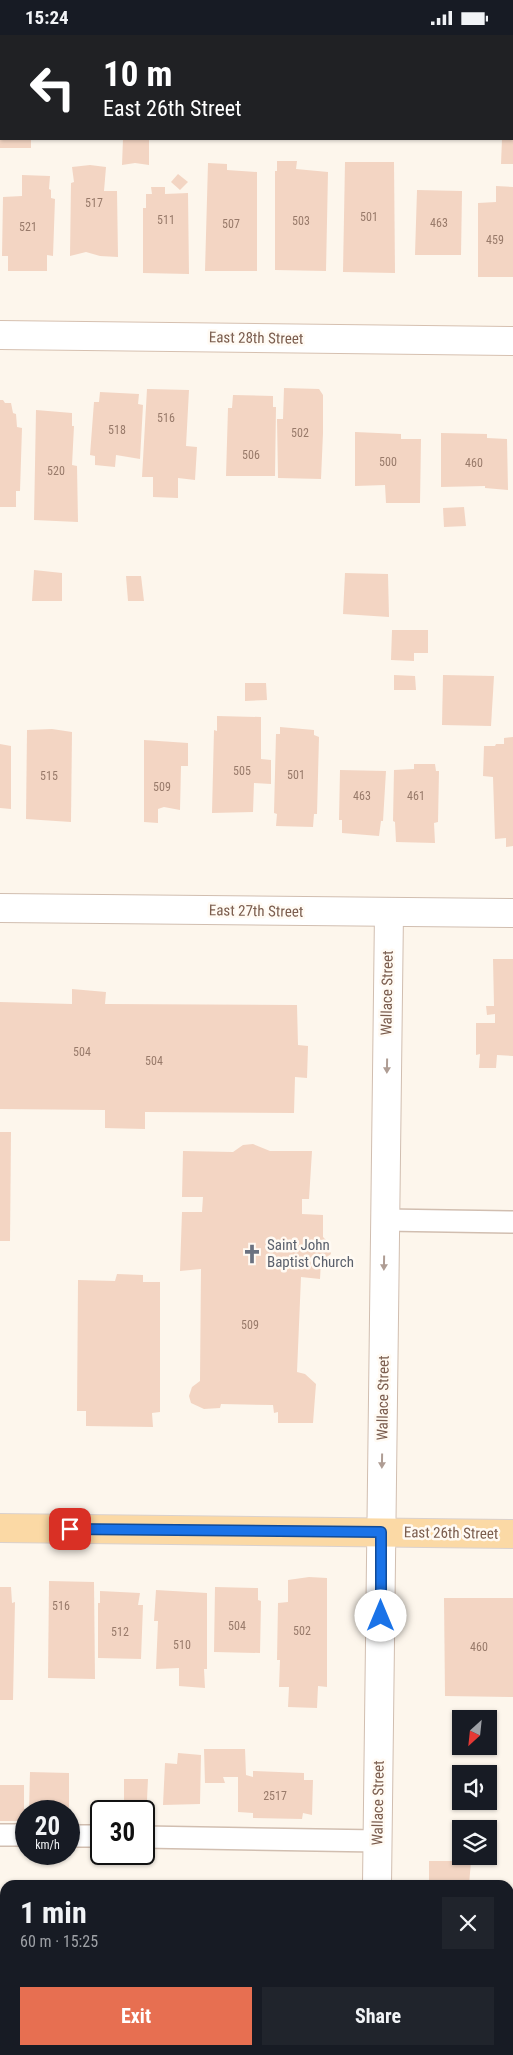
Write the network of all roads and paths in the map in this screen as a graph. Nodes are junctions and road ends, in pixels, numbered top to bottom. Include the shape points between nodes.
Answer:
1 (0, 335) edge
2 (513, 341) edge
3 (0, 908) edge
4 (388, 912) junction
5 (513, 913) edge
6 (385, 1220) junction
7 (513, 1222) edge
8 (0, 1528) edge
9 (381, 1532) junction
10 (513, 1534) edge
11 (0, 1835) edge
12 (15, 1835) edge
13 (155, 1837) edge
14 (378, 1841) junction
15 (377, 1880) edge

1 - 2 street, East 28th Street
3 - 4 street, East 27th Street
4 - 5 street, East 27th Street
4 -> 6 street, Wallace Street
6 - 7 lane
6 -> 9 street, Wallace Street
8 - 9 main road, East 26th Street
9 - 10 main road, East 26th Street
9 - 14 street, Wallace Street
11 - 12 lane
13 - 14 lane
14 - 15 street, Wallace Street

